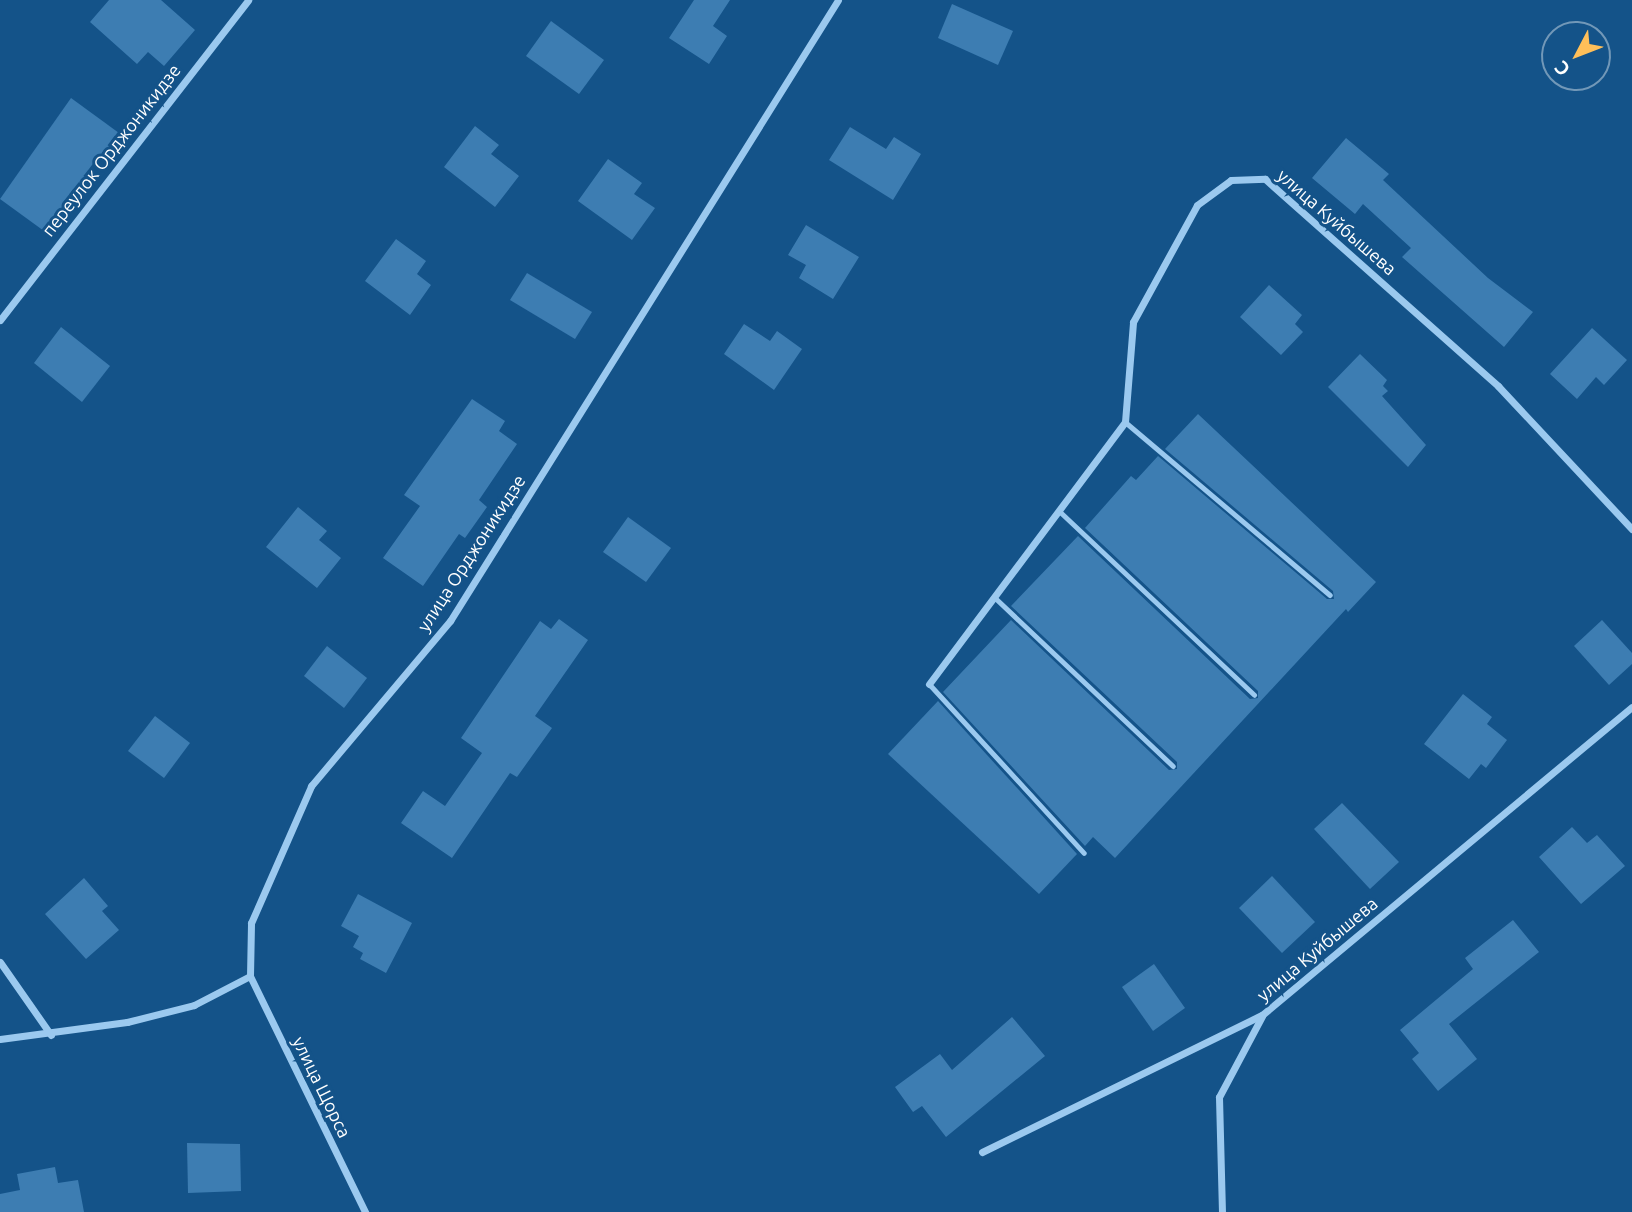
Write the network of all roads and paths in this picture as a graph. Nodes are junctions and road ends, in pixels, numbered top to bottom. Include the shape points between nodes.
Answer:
1 (248, 0) edge
2 (838, 0) edge
3 (0, 320) edge
4 (1125, 422) junction
5 (1059, 511) junction
6 (1632, 529) edge
7 (1330, 595) dead end
8 (994, 597) junction
9 (929, 684) joint
10 (1254, 695) dead end
11 (1632, 707) edge
12 (1173, 766) dead end
13 (1084, 853) dead end
14 (0, 962) edge
15 (250, 976) junction
16 (1262, 1015) junction
17 (51, 1035) junction
18 (0, 1039) edge
19 (982, 1152) dead end
20 (365, 1212) edge
21 (1222, 1212) edge

1 - 3 street, переулок Орджоникидзе
2 - 15 street, улица Орджоникидзе via 450,621 311,786 251,923
4 - 5 street
4 - 6 street, улица Куйбышева via 1132,322 1197,205 1231,180 1265,178 1498,386
4 - 7 lane
5 - 8 street
5 - 10 lane
8 - 9 street
8 - 12 lane
9 - 13 lane
11 - 16 street, улица Куйбышева
14 - 17 street
15 - 17 street via 194,1005
15 - 20 street, улица Щорса
16 - 19 street, улица Куйбышева
16 - 21 street via 1219,1097
17 - 18 street

